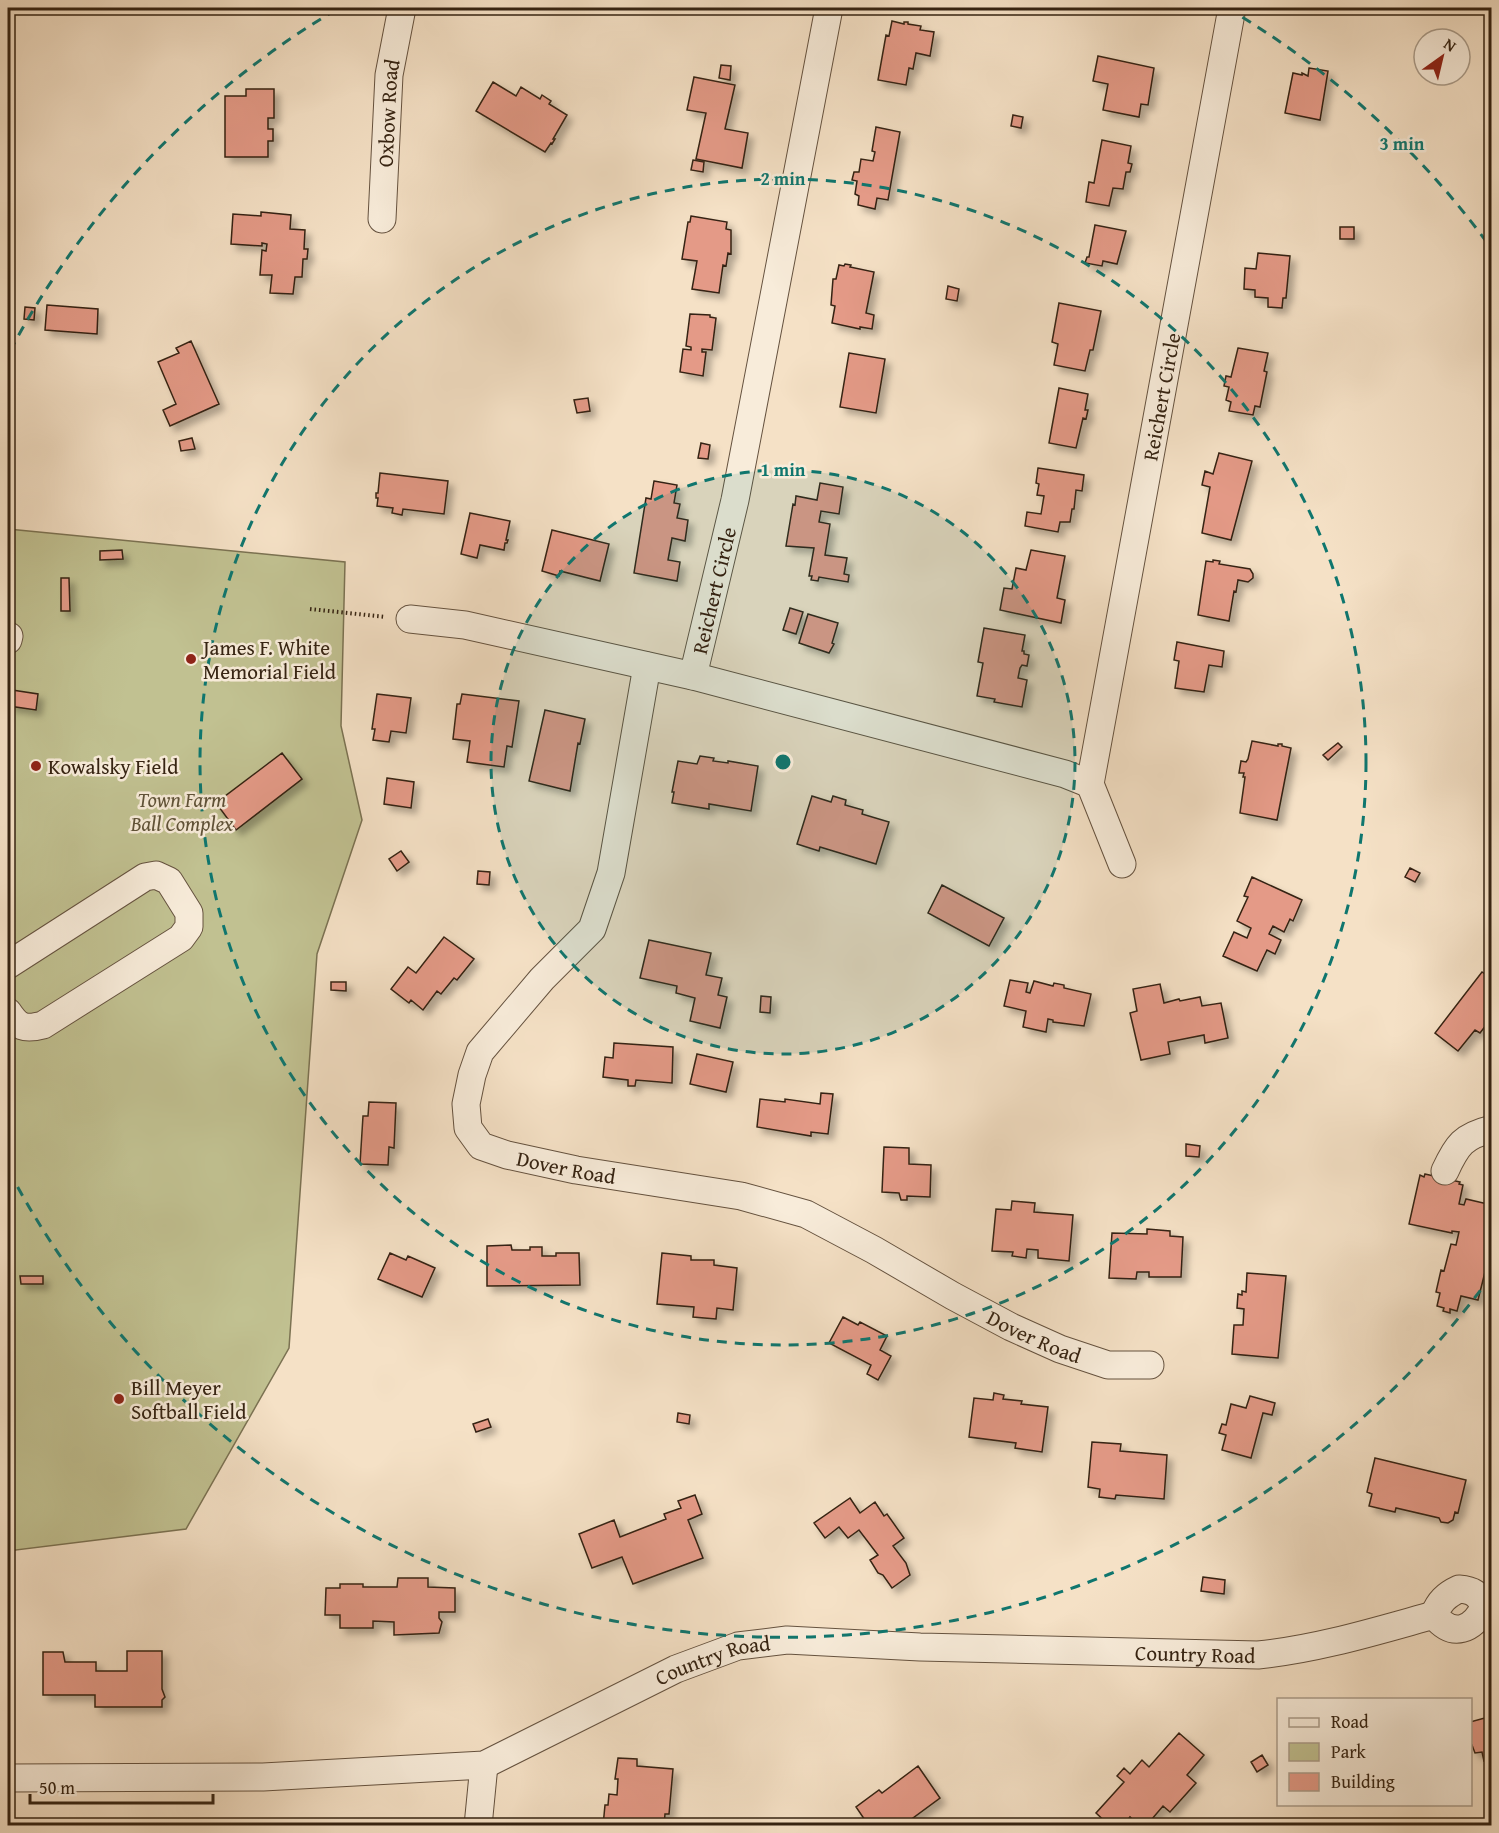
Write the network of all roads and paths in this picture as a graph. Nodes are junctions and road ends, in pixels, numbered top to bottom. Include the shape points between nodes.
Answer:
1 (402, 8) edge
2 (829, 8) edge
3 (1232, 8) edge
4 (382, 219) dead end
5 (310, 609) dead end
6 (410, 619) joint
7 (647, 666) junction
8 (693, 676) junction
9 (1090, 784) junction
10 (1122, 864) dead end
11 (8, 965) edge
12 (8, 1012) edge
13 (1491, 1129) edge
14 (1445, 1171) dead end
15 (1150, 1365) dead end
16 (1434, 1616) dead end
17 (484, 1765) junction
18 (8, 1778) edge
19 (478, 1826) edge

1 - 4 street, Oxbow Road via 388,75
2 - 8 street, Reichert Circle via 735,500
3 - 9 street, Reichert Circle
5 - 6 path
6 - 7 street, Reichert Circle via 465,625
7 - 8 street, Reichert Circle
7 - 15 street, Dover Road via 611,873 592,929 542,979 480,1052 466,1104 468,1128 481,1146 507,1155 741,1196 806,1214 962,1301 1060,1349 1108,1365
8 - 9 street, Reichert Circle via 1065,774
9 - 10 street
11 - 12 street via 145,877 156,875 169,881 189,913 189,927 181,938 43,1025 30,1029 16,1024
13 - 14 street via 1465,1138
16 - 17 street, Country Road via 1344,1640 1257,1655 787,1640 738,1646 676,1669
17 - 18 street, Country Road via 263,1777
17 - 19 street

